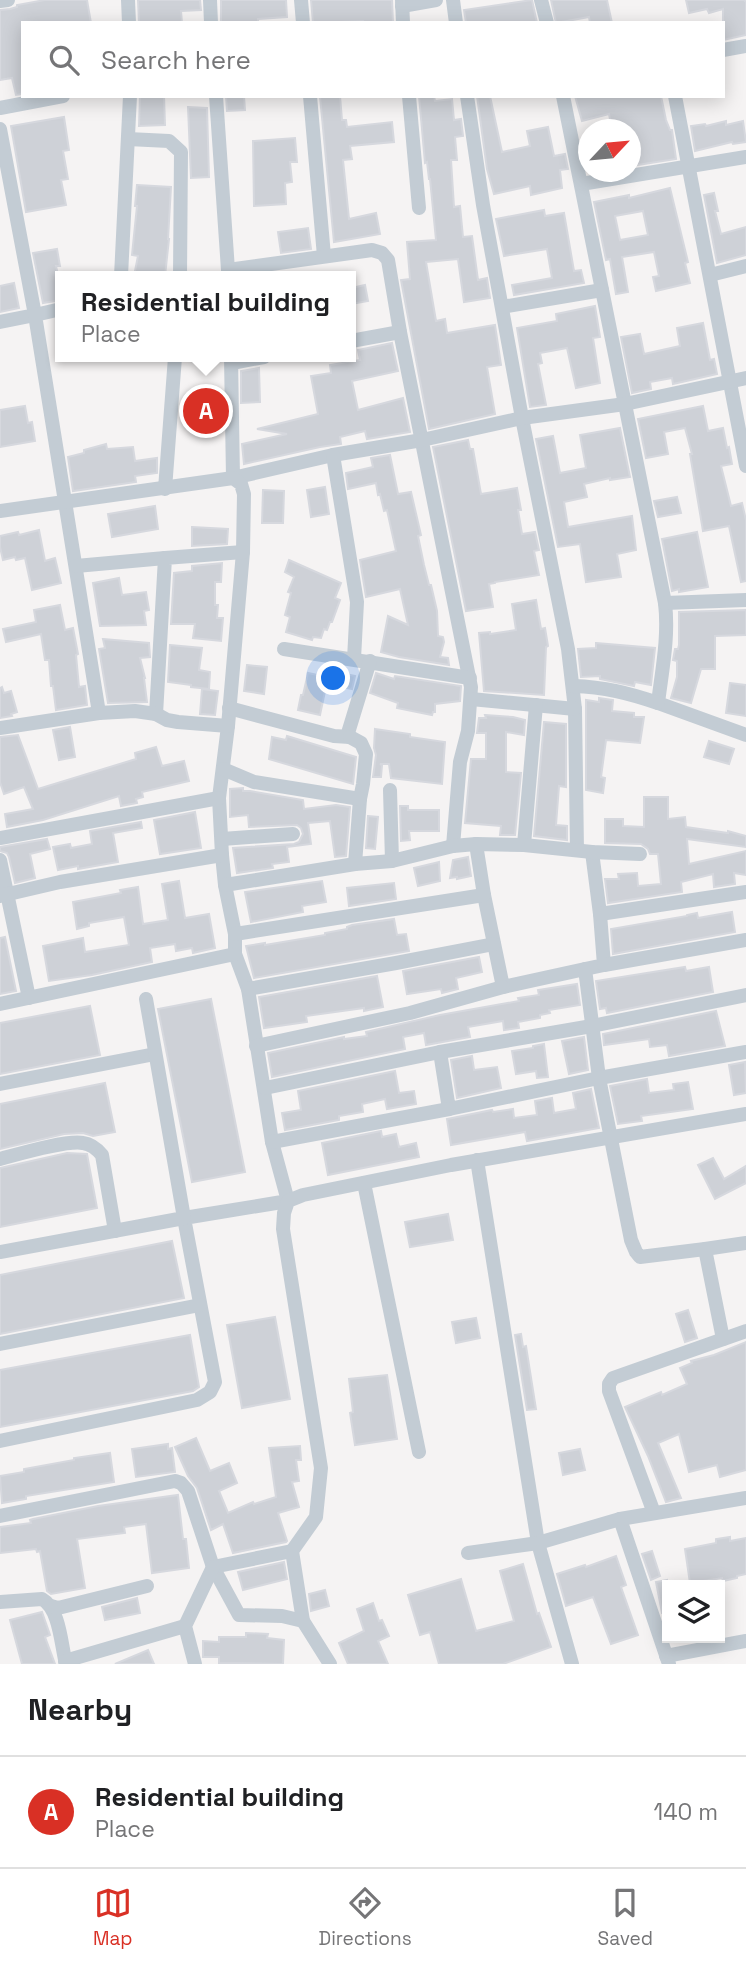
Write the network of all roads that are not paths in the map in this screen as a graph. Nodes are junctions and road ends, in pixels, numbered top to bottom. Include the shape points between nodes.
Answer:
1 (8, 0) edge
2 (128, 0) edge
3 (210, 0) edge
4 (301, 0) edge
5 (436, 0) edge
6 (453, 0) edge
7 (541, 0) edge
8 (0, 1) edge
9 (402, 3) edge
10 (128, 21) edge
11 (211, 21) edge
12 (303, 21) edge
13 (403, 21) edge
14 (456, 21) edge
15 (546, 21) edge
16 (746, 46) edge
17 (725, 50) edge
18 (52, 98) edge
19 (130, 98) edge
20 (216, 98) edge
21 (310, 98) edge
22 (409, 98) edge
23 (467, 98) edge
24 (563, 98) edge
25 (675, 98) edge
26 (0, 108) edge
27 (0, 129) edge
28 (128, 139) junction
29 (746, 157) edge
30 (689, 167) junction
31 (581, 184) junction
32 (419, 208) dead end
33 (324, 256) junction
34 (746, 266) edge
35 (121, 271) edge
36 (180, 271) edge
37 (228, 271) edge
38 (239, 271) edge
39 (710, 275) junction
40 (602, 290) junction
41 (502, 307) junction
42 (55, 310) edge
43 (35, 315) junction
44 (0, 321) edge
45 (400, 332) junction
46 (356, 340) edge
47 (175, 362) edge
48 (232, 362) edge
49 (746, 378) edge
50 (730, 381) junction
51 (625, 404) junction
52 (522, 418) junction
53 (422, 440) junction
54 (333, 455) junction
55 (746, 466) edge
56 (233, 478) junction
57 (165, 489) junction
58 (66, 501) junction
59 (0, 511) edge
60 (243, 552) junction
61 (165, 558) junction
62 (76, 566) junction
63 (746, 600) edge
64 (665, 603) junction
65 (284, 649) dead end
66 (354, 659) junction
67 (370, 662) junction
68 (470, 678) junction
69 (573, 686) junction
70 (471, 699) junction
71 (657, 703) junction
72 (536, 705) junction
73 (229, 708) junction
74 (575, 709) junction
75 (99, 713) junction
76 (156, 714) junction
77 (228, 726) junction
78 (0, 728) edge
79 (746, 735) edge
80 (350, 737) junction
81 (223, 769) junction
82 (390, 790) dead end
83 (219, 798) junction
84 (360, 799) junction
85 (293, 834) dead end
86 (0, 838) edge
87 (222, 839) junction
88 (476, 844) junction
89 (524, 845) junction
90 (453, 846) junction
91 (577, 850) junction
92 (592, 852) junction
93 (640, 854) dead end
94 (222, 855) junction
95 (0, 860) edge
96 (393, 861) junction
97 (355, 864) junction
98 (225, 885) junction
99 (746, 892) edge
100 (4, 895) edge
101 (484, 895) junction
102 (600, 914) junction
103 (235, 934) junction
104 (746, 940) edge
105 (494, 944) junction
106 (235, 954) junction
107 (604, 965) junction
108 (585, 969) junction
109 (503, 987) junction
110 (248, 989) junction
111 (746, 995) edge
112 (29, 998) junction
113 (146, 999) dead end
114 (0, 1004) edge
115 (592, 1026) junction
116 (256, 1046) junction
117 (439, 1052) junction
118 (746, 1052) edge
119 (155, 1054) junction
120 (599, 1078) junction
121 (0, 1084) edge
122 (265, 1088) junction
123 (449, 1109) junction
124 (746, 1114) edge
125 (610, 1138) junction
126 (272, 1142) junction
127 (0, 1159) edge
128 (477, 1160) junction
129 (364, 1183) junction
130 (288, 1201) junction
131 (184, 1218) junction
132 (115, 1231) junction
133 (746, 1243) edge
134 (705, 1249) junction
135 (0, 1252) edge
136 (200, 1305) junction
137 (746, 1331) edge
138 (723, 1339) junction
139 (0, 1344) edge
140 (0, 1441) edge
141 (419, 1452) dead end
142 (746, 1498) edge
143 (654, 1513) junction
144 (0, 1516) edge
145 (620, 1519) junction
146 (538, 1543) junction
147 (292, 1551) junction
148 (468, 1553) dead end
149 (213, 1567) junction
150 (148, 1586) dead end
151 (0, 1602) edge
152 (51, 1606) junction
153 (303, 1621) junction
154 (185, 1626) junction
155 (746, 1641) edge
156 (668, 1660) edge
157 (66, 1663) edge
158 (569, 1663) edge
159 (195, 1664) edge
160 (330, 1664) edge

1 - 8 street
2 - 10 street
3 - 11 street
4 - 12 street
5 - 9 street
6 - 14 street
7 - 15 street
9 - 13 street
16 - 17 street
18 - 26 street
19 - 28 street
20 - 37 street
21 - 33 street
22 - 32 street
23 - 41 street
24 - 31 street
25 - 30 street
27 - 43 street
28 - 35 street
28 - 36 street via 169,141 181,152
29 - 30 street
30 - 31 street
30 - 39 street
31 - 40 street
33 - 38 street
33 - 45 street via 372,250 388,260
34 - 39 street
39 - 50 street
40 - 41 street
40 - 51 street
41 - 52 street
42 - 43 street
43 - 44 street
43 - 58 street
45 - 46 street
45 - 53 street
47 - 57 street
48 - 56 street
49 - 50 street
50 - 51 street
50 - 55 street
51 - 52 street
51 - 64 street
52 - 53 street
52 - 69 street
53 - 54 street
53 - 68 street
54 - 56 street
54 - 66 street via 357,602
56 - 57 street
56 - 60 street via 242,484 244,494
57 - 58 street
58 - 59 street
58 - 62 street
60 - 61 street
60 - 73 street
61 - 62 street
61 - 76 street
62 - 75 street
63 - 64 street
64 - 71 street via 667,637
65 - 66 street
66 - 67 street
67 - 68 street
67 - 80 street
68 - 70 street
69 - 71 street via 625,692
69 - 74 street
70 - 72 street
70 - 90 street
71 - 79 street
72 - 74 street
72 - 89 street
73 - 77 street
73 - 80 street
74 - 91 street
75 - 76 street
75 - 78 street
76 - 77 street via 178,722
77 - 81 street
80 - 84 street via 361,743 366,754
81 - 83 street
81 - 84 street via 254,782
82 - 96 street
83 - 86 street
83 - 87 street
84 - 97 street
85 - 87 street
87 - 94 street
88 - 89 street
88 - 90 street
88 - 101 street
89 - 91 street
90 - 96 street
91 - 92 street
92 - 93 street
92 - 102 street
94 - 98 street
94 - 100 street
95 - 100 street
96 - 97 street
97 - 98 street
98 - 103 street
99 - 102 street
100 - 112 street
101 - 103 street
101 - 105 street
102 - 107 street
103 - 106 street
104 - 107 street
105 - 109 street
105 - 110 street
106 - 110 street
106 - 112 street
107 - 108 street
108 - 109 street
108 - 115 street
109 - 116 street via 410,1013
110 - 116 street
111 - 115 street
112 - 114 street
113 - 119 street
115 - 117 street
115 - 120 street
116 - 122 street
117 - 122 street
117 - 123 street
118 - 120 street
119 - 121 street
119 - 131 street
120 - 123 street
120 - 125 street
122 - 126 street
123 - 126 street
124 - 125 street
125 - 128 street
125 - 134 street via 631,1240 640,1257
126 - 130 street
127 - 132 street via 72,1143 96,1147 102,1154
128 - 129 street
128 - 146 street
129 - 130 street
129 - 141 street
130 - 131 street
130 - 147 street via 283,1229 321,1468 316,1517
131 - 132 street
131 - 136 street
132 - 135 street
133 - 134 street
134 - 138 street
136 - 139 street
136 - 140 street via 215,1382 210,1392 197,1400
137 - 138 street
138 - 143 street via 613,1378 609,1384
142 - 143 street
143 - 145 street
144 - 149 street via 175,1481 188,1491
145 - 146 street
145 - 156 street
146 - 148 street
146 - 158 street
147 - 149 street
147 - 153 street
149 - 153 street via 239,1615
149 - 154 street
150 - 152 street
151 - 152 street via 42,1599
152 - 157 street
153 - 160 street
154 - 157 street
154 - 159 street
155 - 156 street

